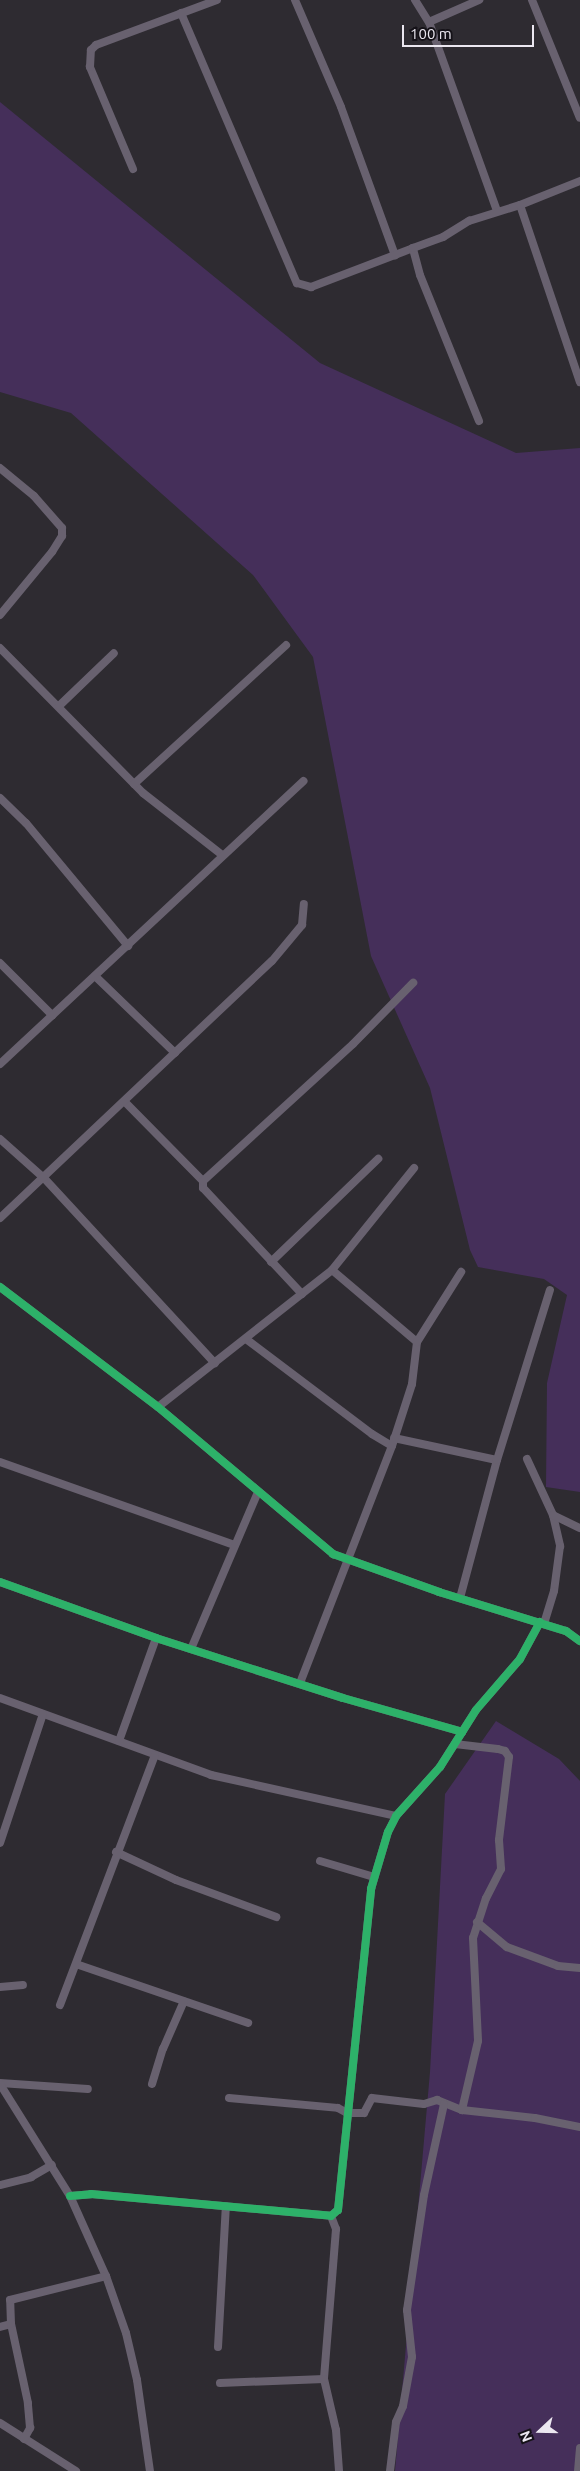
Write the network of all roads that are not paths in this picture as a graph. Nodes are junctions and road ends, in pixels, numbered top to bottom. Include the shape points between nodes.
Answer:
1 (217, 0) edge
2 (295, 0) edge
3 (415, 0) edge
4 (479, 0) edge
5 (532, 0) edge
6 (181, 13) junction
7 (429, 22) junction
8 (580, 118) edge
9 (133, 169) dead end
10 (580, 181) edge
11 (520, 205) junction
12 (497, 211) junction
13 (413, 248) junction
14 (395, 255) junction
15 (580, 382) edge
16 (479, 421) dead end
17 (0, 468) edge
18 (1, 611) edge
19 (286, 645) dead end
20 (0, 648) edge
21 (114, 653) dead end
22 (59, 706) junction
23 (304, 781) dead end
24 (134, 784) junction
25 (0, 798) edge
26 (222, 855) junction
27 (304, 904) dead end
28 (128, 946) junction
29 (0, 963) edge
30 (95, 976) junction
31 (414, 983) dead end
32 (52, 1015) junction
33 (175, 1053) junction
34 (0, 1064) edge
35 (126, 1102) junction
36 (0, 1139) edge
37 (378, 1159) dead end
38 (414, 1168) dead end
39 (44, 1178) junction
40 (203, 1181) junction
41 (0, 1218) edge
42 (271, 1262) junction
43 (332, 1270) junction
44 (461, 1272) dead end
45 (0, 1287) edge
46 (550, 1290) dead end
47 (302, 1294) junction
48 (246, 1339) junction
49 (417, 1342) junction
50 (215, 1363) junction
51 (158, 1407) junction
52 (393, 1442) junction
53 (527, 1459) dead end
54 (496, 1460) junction
55 (0, 1462) edge
56 (258, 1492) junction
57 (553, 1515) junction
58 (580, 1528) edge
59 (235, 1545) junction
60 (346, 1560) junction
61 (0, 1582) edge
62 (460, 1598) junction
63 (542, 1623) junction
64 (580, 1630) edge
65 (156, 1638) junction
66 (578, 1640) edge
67 (191, 1650) junction
68 (300, 1683) junction
69 (0, 1698) edge
70 (43, 1714) junction
71 (462, 1732) junction
72 (119, 1740) junction
73 (455, 1744) junction
74 (155, 1755) junction
75 (396, 1816) junction
76 (2, 1823) edge
77 (0, 1843) edge
78 (116, 1852) junction
79 (320, 1861) dead end
80 (374, 1877) junction
81 (276, 1917) dead end
82 (477, 1922) junction
83 (76, 1964) junction
84 (580, 1968) edge
85 (23, 1986) dead end
86 (0, 1987) edge
87 (184, 2001) junction
88 (60, 2004) dead end
89 (248, 2023) dead end
90 (0, 2084) edge
91 (152, 2084) dead end
92 (88, 2089) dead end
93 (229, 2098) dead end
94 (444, 2104) junction
95 (462, 2110) junction
96 (347, 2113) junction
97 (580, 2127) edge
98 (52, 2165) junction
99 (0, 2185) edge
100 (70, 2196) junction
101 (226, 2206) junction
102 (331, 2216) junction
103 (106, 2276) junction
104 (10, 2324) junction
105 (0, 2327) edge
106 (218, 2347) dead end
107 (324, 2379) junction
108 (220, 2383) dead end
109 (0, 2423) edge
110 (24, 2439) junction
111 (580, 2448) edge
112 (580, 2455) edge
113 (76, 2471) edge
114 (150, 2471) edge
115 (339, 2471) edge
116 (390, 2471) edge
117 (578, 2471) edge

1 - 6 street
2 - 14 street via 341,107
3 - 7 street
4 - 7 street
5 - 8 street
6 - 9 street via 96,45 91,50 90,67
6 - 14 street via 297,283 312,286
7 - 12 street
10 - 11 street
11 - 12 street
11 - 15 street
12 - 13 street via 462,223 442,238
13 - 14 street
13 - 16 street via 420,275
17 - 18 street via 34,496 62,528 62,536 52,552
19 - 24 street
20 - 22 street
21 - 22 street
22 - 24 street
23 - 26 street
24 - 26 street
25 - 28 street via 26,823
26 - 28 street
27 - 33 street via 302,925 292,938
28 - 30 street
29 - 32 street
30 - 32 street
30 - 33 street
31 - 40 street via 353,1044
32 - 34 street
33 - 35 street
35 - 39 street
35 - 40 street
36 - 39 street
37 - 42 street
38 - 43 street
39 - 41 street
39 - 50 street
40 - 42 street via 203,1188
42 - 47 street
43 - 47 street
43 - 49 street
44 - 49 street
45 - 51 street
46 - 54 street
47 - 48 street
48 - 50 street
48 - 52 street via 372,1434
49 - 52 street via 412,1384
50 - 51 street
51 - 56 street
52 - 54 street
52 - 60 street
53 - 57 street
54 - 62 street
55 - 59 street
56 - 59 street
56 - 60 street via 333,1554
57 - 58 street
57 - 63 street via 560,1555 554,1591
59 - 67 street
60 - 62 street
60 - 68 street
61 - 65 street
62 - 63 street
63 - 66 street
63 - 71 street via 520,1659
64 - 66 street
65 - 67 street
65 - 72 street
67 - 68 street
68 - 71 street
69 - 70 street
70 - 72 street
70 - 76 street
71 - 73 street
72 - 74 street
73 - 75 street via 440,1767
73 - 82 street via 498,1749 505,1751 509,1758 499,1840 501,1869
74 - 75 street via 211,1775
74 - 78 street
75 - 80 street
76 - 77 street
78 - 81 street via 192,1886
78 - 83 street
79 - 80 street
80 - 96 street
82 - 84 street via 508,1947 558,1966
82 - 95 street via 473,1938 478,2041
83 - 87 street
83 - 88 street
85 - 86 street
87 - 89 street
87 - 91 street
90 - 92 street
90 - 98 street
93 - 96 street via 338,2108
94 - 95 street
94 - 96 street via 436,2100 424,2104 372,2098 364,2113
94 - 116 street via 424,2195 407,2310 412,2357 403,2406 396,2422
95 - 97 street via 536,2118
96 - 102 street via 341,2204
98 - 99 street via 31,2177
98 - 100 street
100 - 101 street via 91,2194
100 - 103 street
101 - 102 street
101 - 106 street
102 - 107 street via 336,2228
103 - 104 street via 10,2300
103 - 114 street via 132,2361
104 - 105 street
104 - 110 street via 28,2403 30,2428
107 - 108 street
107 - 115 street via 337,2437
109 - 110 street
110 - 113 street
111 - 112 street
112 - 117 street

